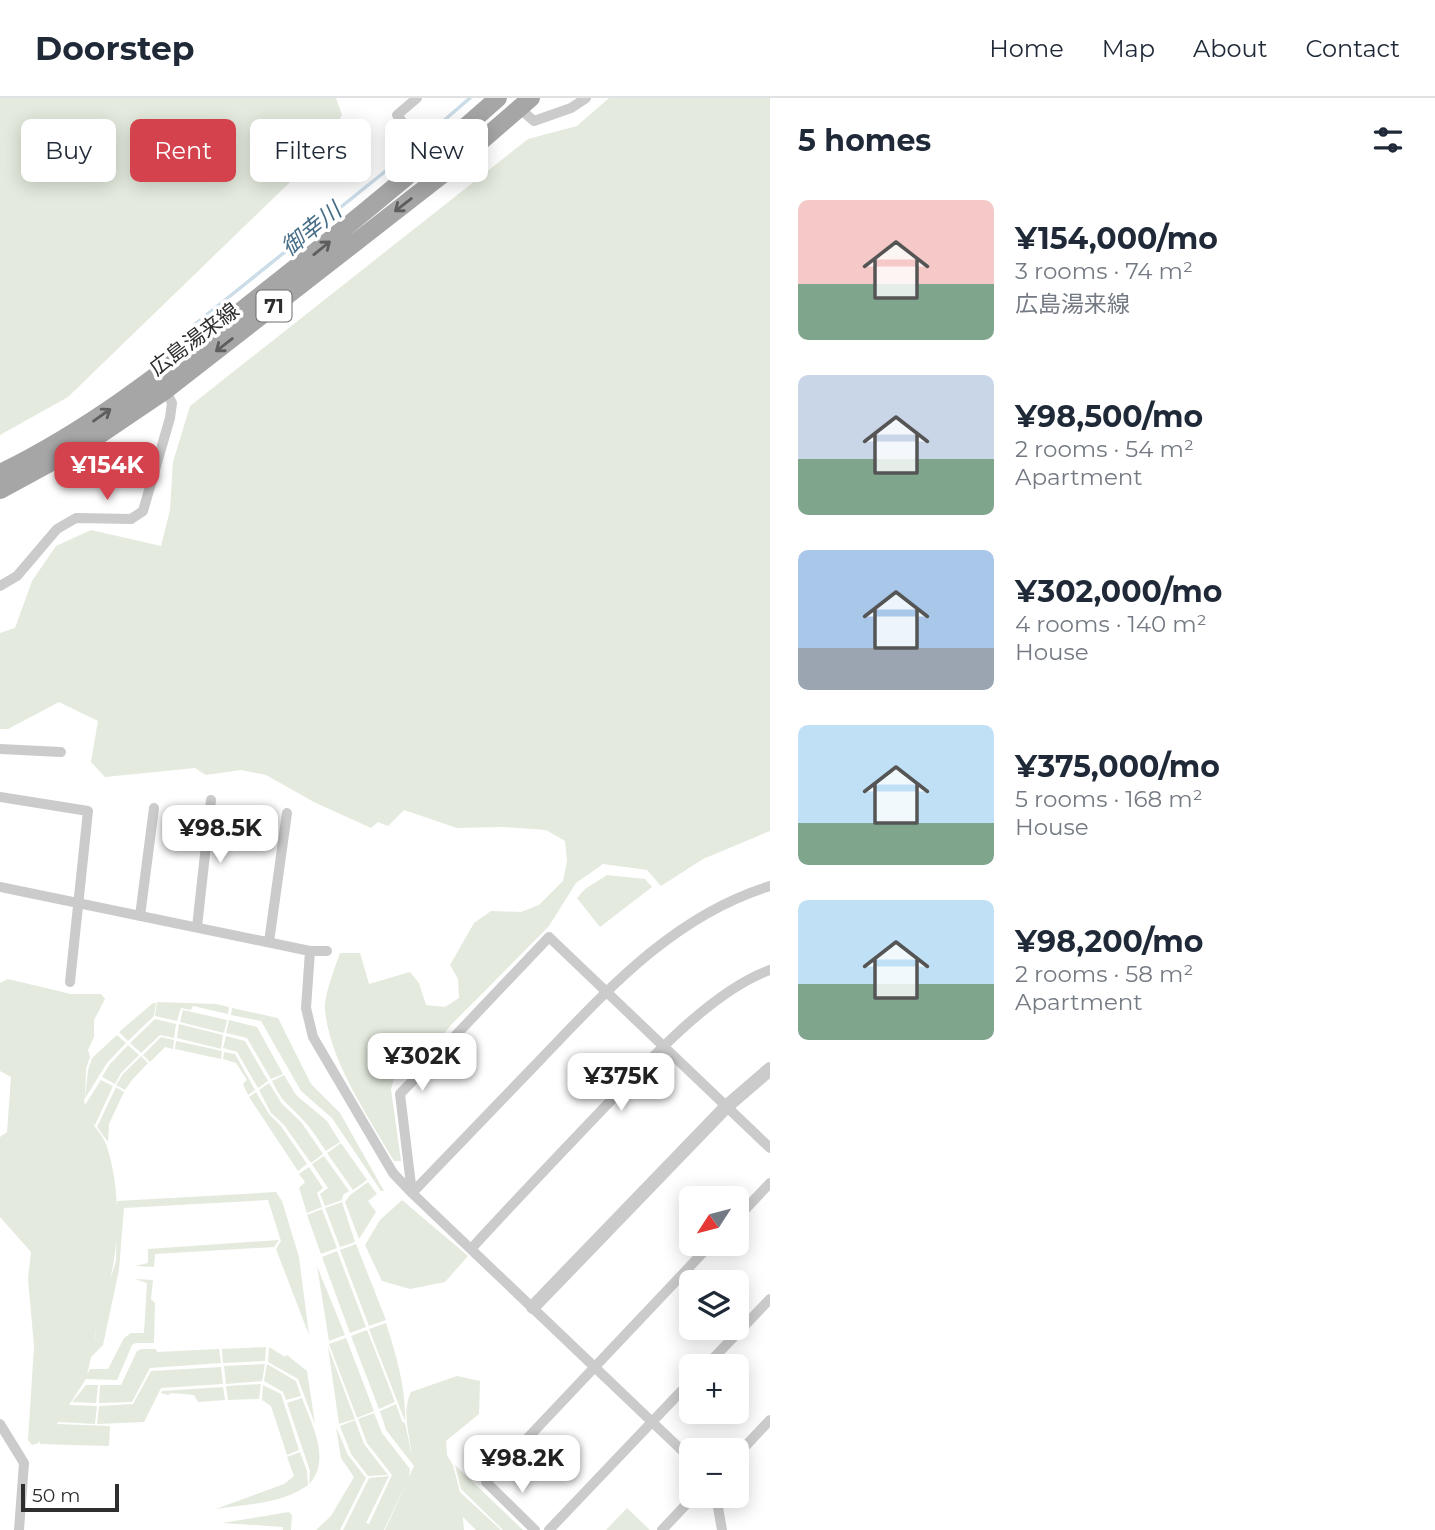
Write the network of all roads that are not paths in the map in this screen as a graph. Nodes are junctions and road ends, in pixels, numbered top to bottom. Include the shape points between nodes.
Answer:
1 (417, 98) edge
2 (498, 98) edge
3 (586, 98) edge
4 (525, 103) edge
5 (400, 119) edge
6 (474, 119) edge
7 (488, 135) edge
8 (401, 182) edge
9 (433, 182) edge
10 (160, 384) junction
11 (0, 472) edge
12 (0, 490) edge
13 (0, 586) edge
14 (0, 749) edge
15 (61, 751) dead end
16 (0, 797) edge
17 (211, 800) dead end
18 (154, 808) dead end
19 (287, 813) dead end
20 (770, 886) edge
21 (0, 887) edge
22 (78, 902) junction
23 (140, 916) junction
24 (197, 927) junction
25 (270, 942) junction
26 (310, 951) junction
27 (327, 951) dead end
28 (770, 970) edge
29 (70, 982) dead end
30 (606, 992) junction
31 (662, 1047) junction
32 (770, 1069) edge
33 (726, 1107) junction
34 (770, 1148) edge
35 (770, 1183) edge
36 (412, 1193) junction
37 (749, 1205) edge
38 (471, 1249) junction
39 (700, 1256) edge
40 (770, 1299) edge
41 (533, 1307) junction
42 (717, 1354) edge
43 (596, 1366) junction
44 (679, 1394) edge
45 (770, 1420) edge
46 (653, 1421) junction
47 (0, 1424) edge
48 (749, 1442) edge
49 (679, 1447) edge
50 (683, 1508) edge
51 (718, 1508) edge
52 (665, 1529) edge
53 (19, 1530) edge
54 (536, 1530) edge
55 (549, 1530) edge
56 (722, 1530) edge

1 - 5 street via 397,115
2 - 6 main road, 広島湯来線 / 71
3 - 4 street via 534,121
4 - 7 main road, 広島湯来線 / 71
10 -> 8 main road, 広島湯来線 / 71
9 -> 10 main road, 広島湯来線 / 71
11 -> 10 main road, 広島湯来線 / 71
10 - 12 main road, 広島湯来線 / 71 via 92,440
10 - 13 street via 172,403 170,418 143,511 131,519 76,518 57,529 18,576
14 - 15 street
16 - 22 street via 88,811
17 - 24 street
18 - 23 street
19 - 25 street
20 - 30 street via 737,896 691,921
21 - 22 street
22 - 23 street
22 - 29 street
23 - 24 street
24 - 25 street
25 - 26 street
26 - 27 street
26 - 36 street via 306,1008 313,1037 393,1173
28 - 31 street via 710,1006
30 - 31 street
30 - 36 street
30 - 36 street via 549,937 539,947 400,1094
31 - 33 street
31 - 38 street
32 - 33 street
33 - 34 street
33 - 41 street
35 - 37 street
36 - 38 street
38 - 41 street
39 - 43 street
40 - 42 street
41 - 43 street
43 - 46 street
43 - 54 street via 486,1482
44 - 46 street
45 - 48 street
46 - 49 street
46 - 55 street
47 - 53 street via 24,1463
50 - 52 street
51 - 56 street

